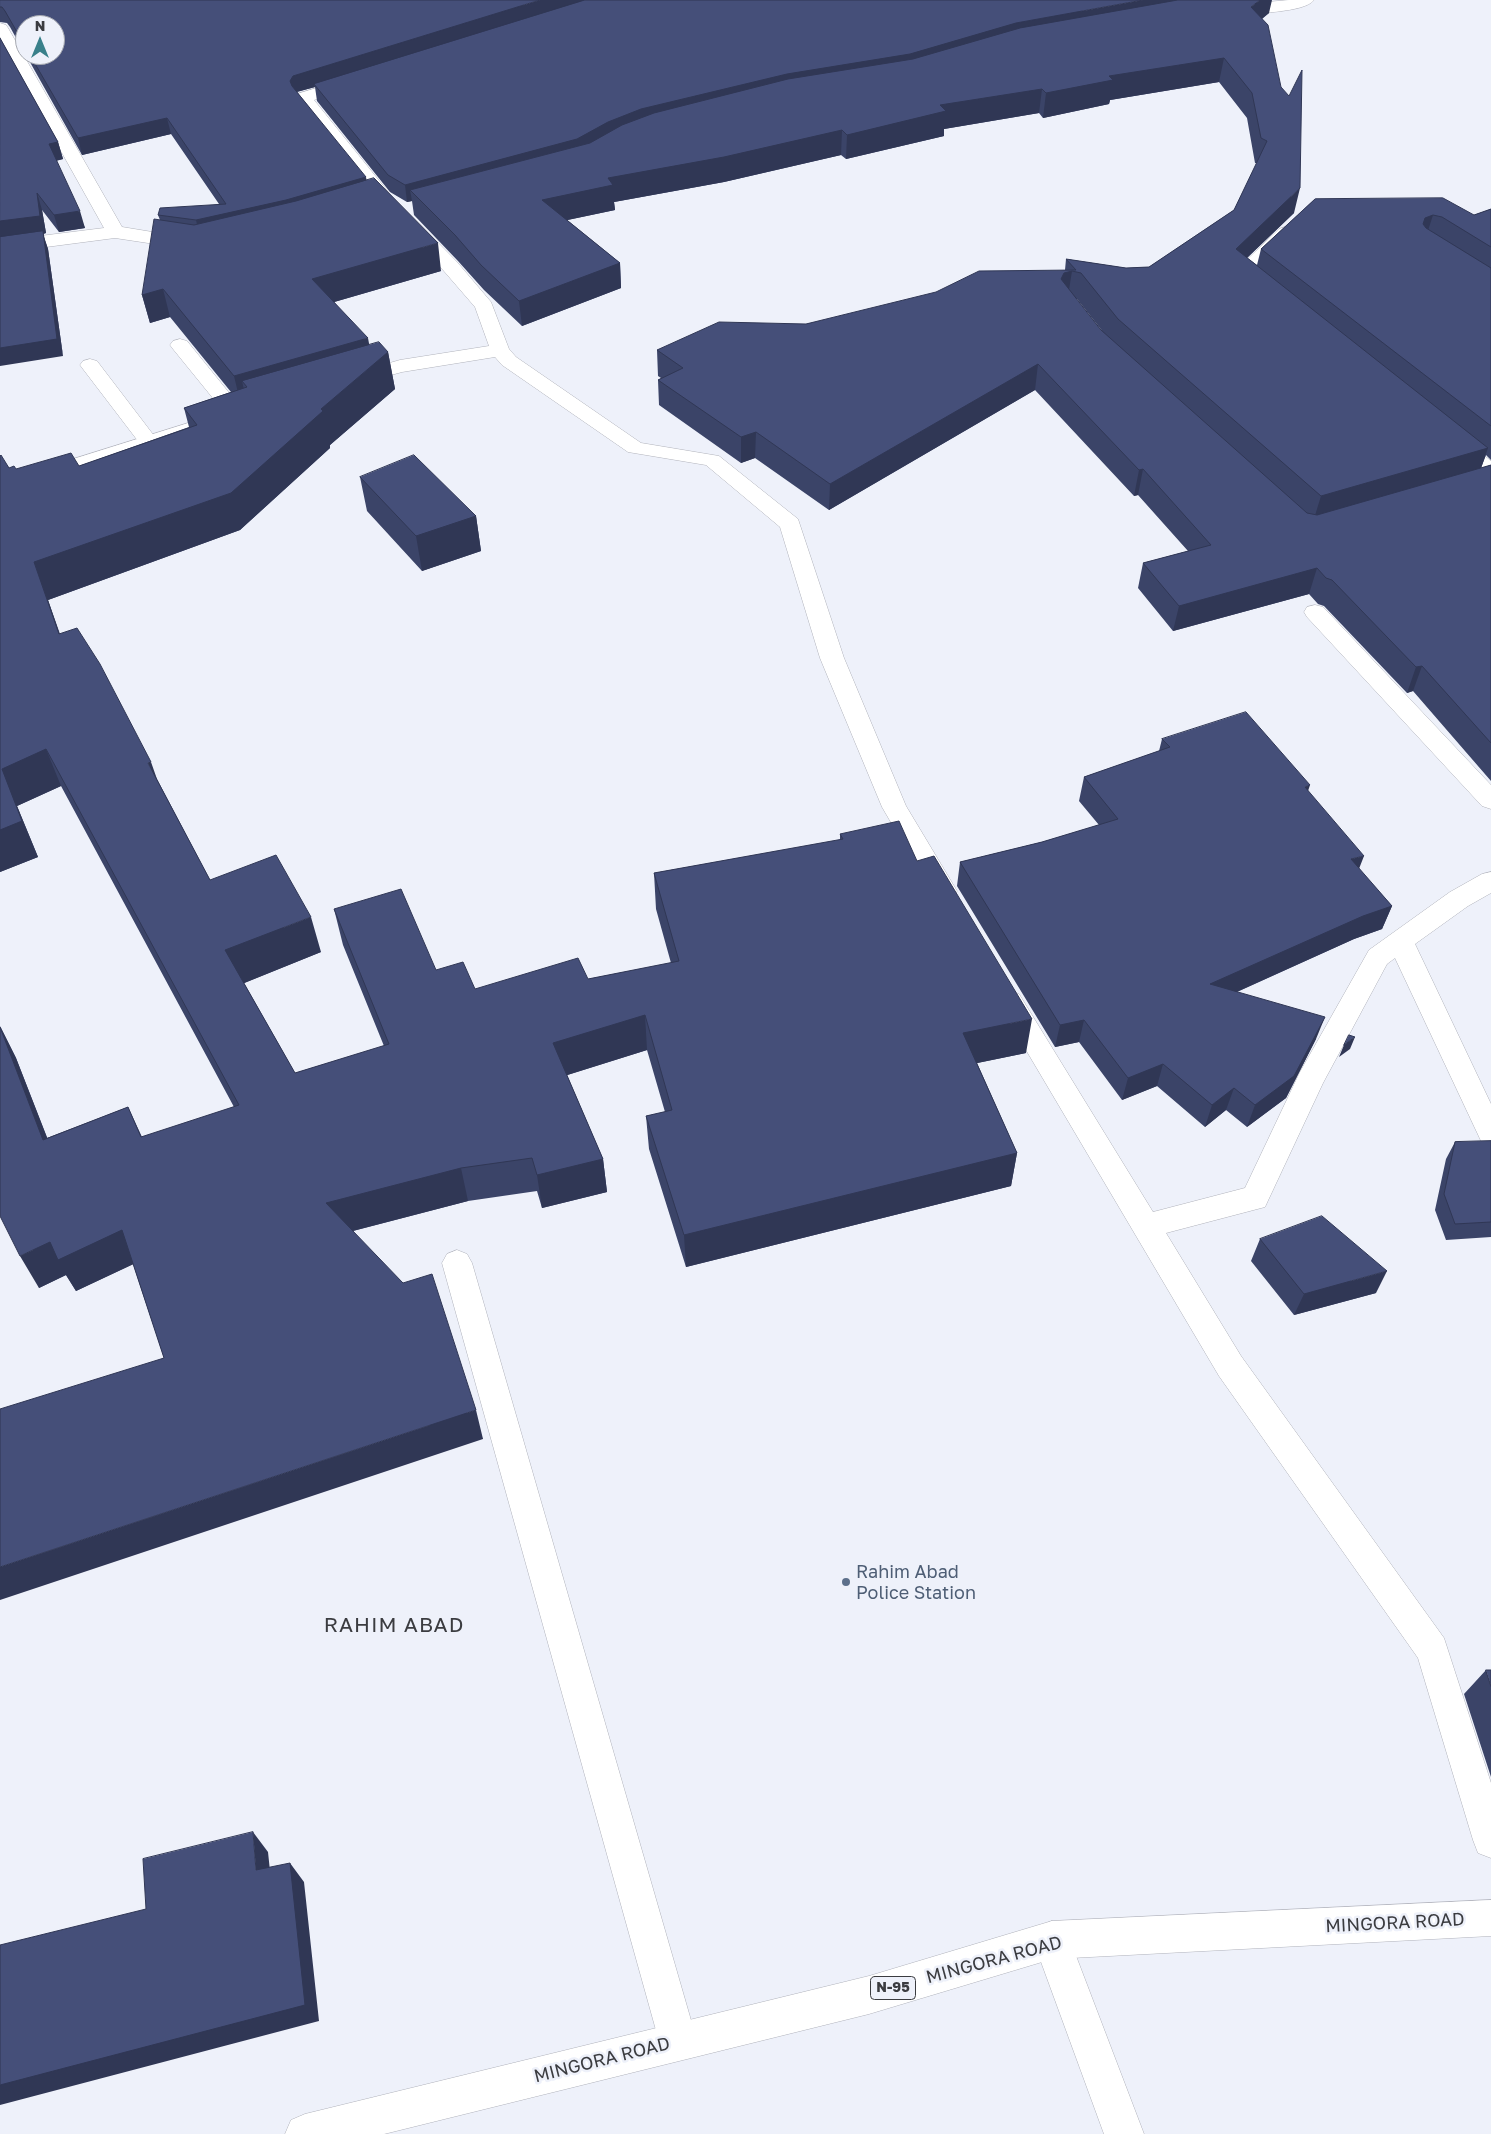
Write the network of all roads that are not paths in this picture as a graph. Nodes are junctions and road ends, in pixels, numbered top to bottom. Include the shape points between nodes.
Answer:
1 (1306, 0) edge
2 (1215, 12) edge
3 (0, 28) edge
4 (375, 75) edge
5 (374, 200) junction
6 (413, 208) edge
7 (1296, 223) edge
8 (115, 232) junction
9 (209, 243) edge
10 (0, 247) edge
11 (1272, 299) edge
12 (180, 345) dead end
13 (500, 350) junction
14 (90, 365) dead end
15 (336, 385) edge
16 (1436, 428) edge
17 (148, 441) junction
18 (1491, 471) edge
19 (0, 489) edge
20 (1315, 612) dead end
21 (1491, 800) edge
22 (1491, 881) edge
23 (954, 907) edge
24 (1400, 941) junction
25 (999, 983) edge
26 (1491, 1133) edge
27 (1145, 1226) junction
28 (457, 1262) dead end
29 (1491, 1840) edge
30 (1491, 1918) edge
31 (1052, 1940) junction
32 (678, 2041) junction
33 (305, 2134) edge
34 (1124, 2134) edge

1 - 2 street via 1297,4
3 - 8 street
4 - 5 street via 303,98
5 - 6 street via 404,210
5 - 13 street via 450,266 484,306
7 - 11 street via 1241,274
8 - 9 street via 200,245
8 - 10 street
12 - 17 street via 245,411
13 - 15 street via 400,366
13 - 23 street via 509,361 635,448 712,460 790,524 832,658 894,807
14 - 17 street
16 - 18 street
17 - 19 street
20 - 21 street
22 - 24 street via 1459,899
24 - 26 street
24 - 27 street via 1378,957 1310,1080 1255,1198
25 - 27 street
27 - 29 street via 1230,1366 1432,1650
28 - 32 street
30 - 31 street, MINGORA ROAD / N-95
31 - 32 street, MINGORA ROAD / N-95 via 869,1995
31 - 34 street
32 - 33 street, MINGORA ROAD / N-95

